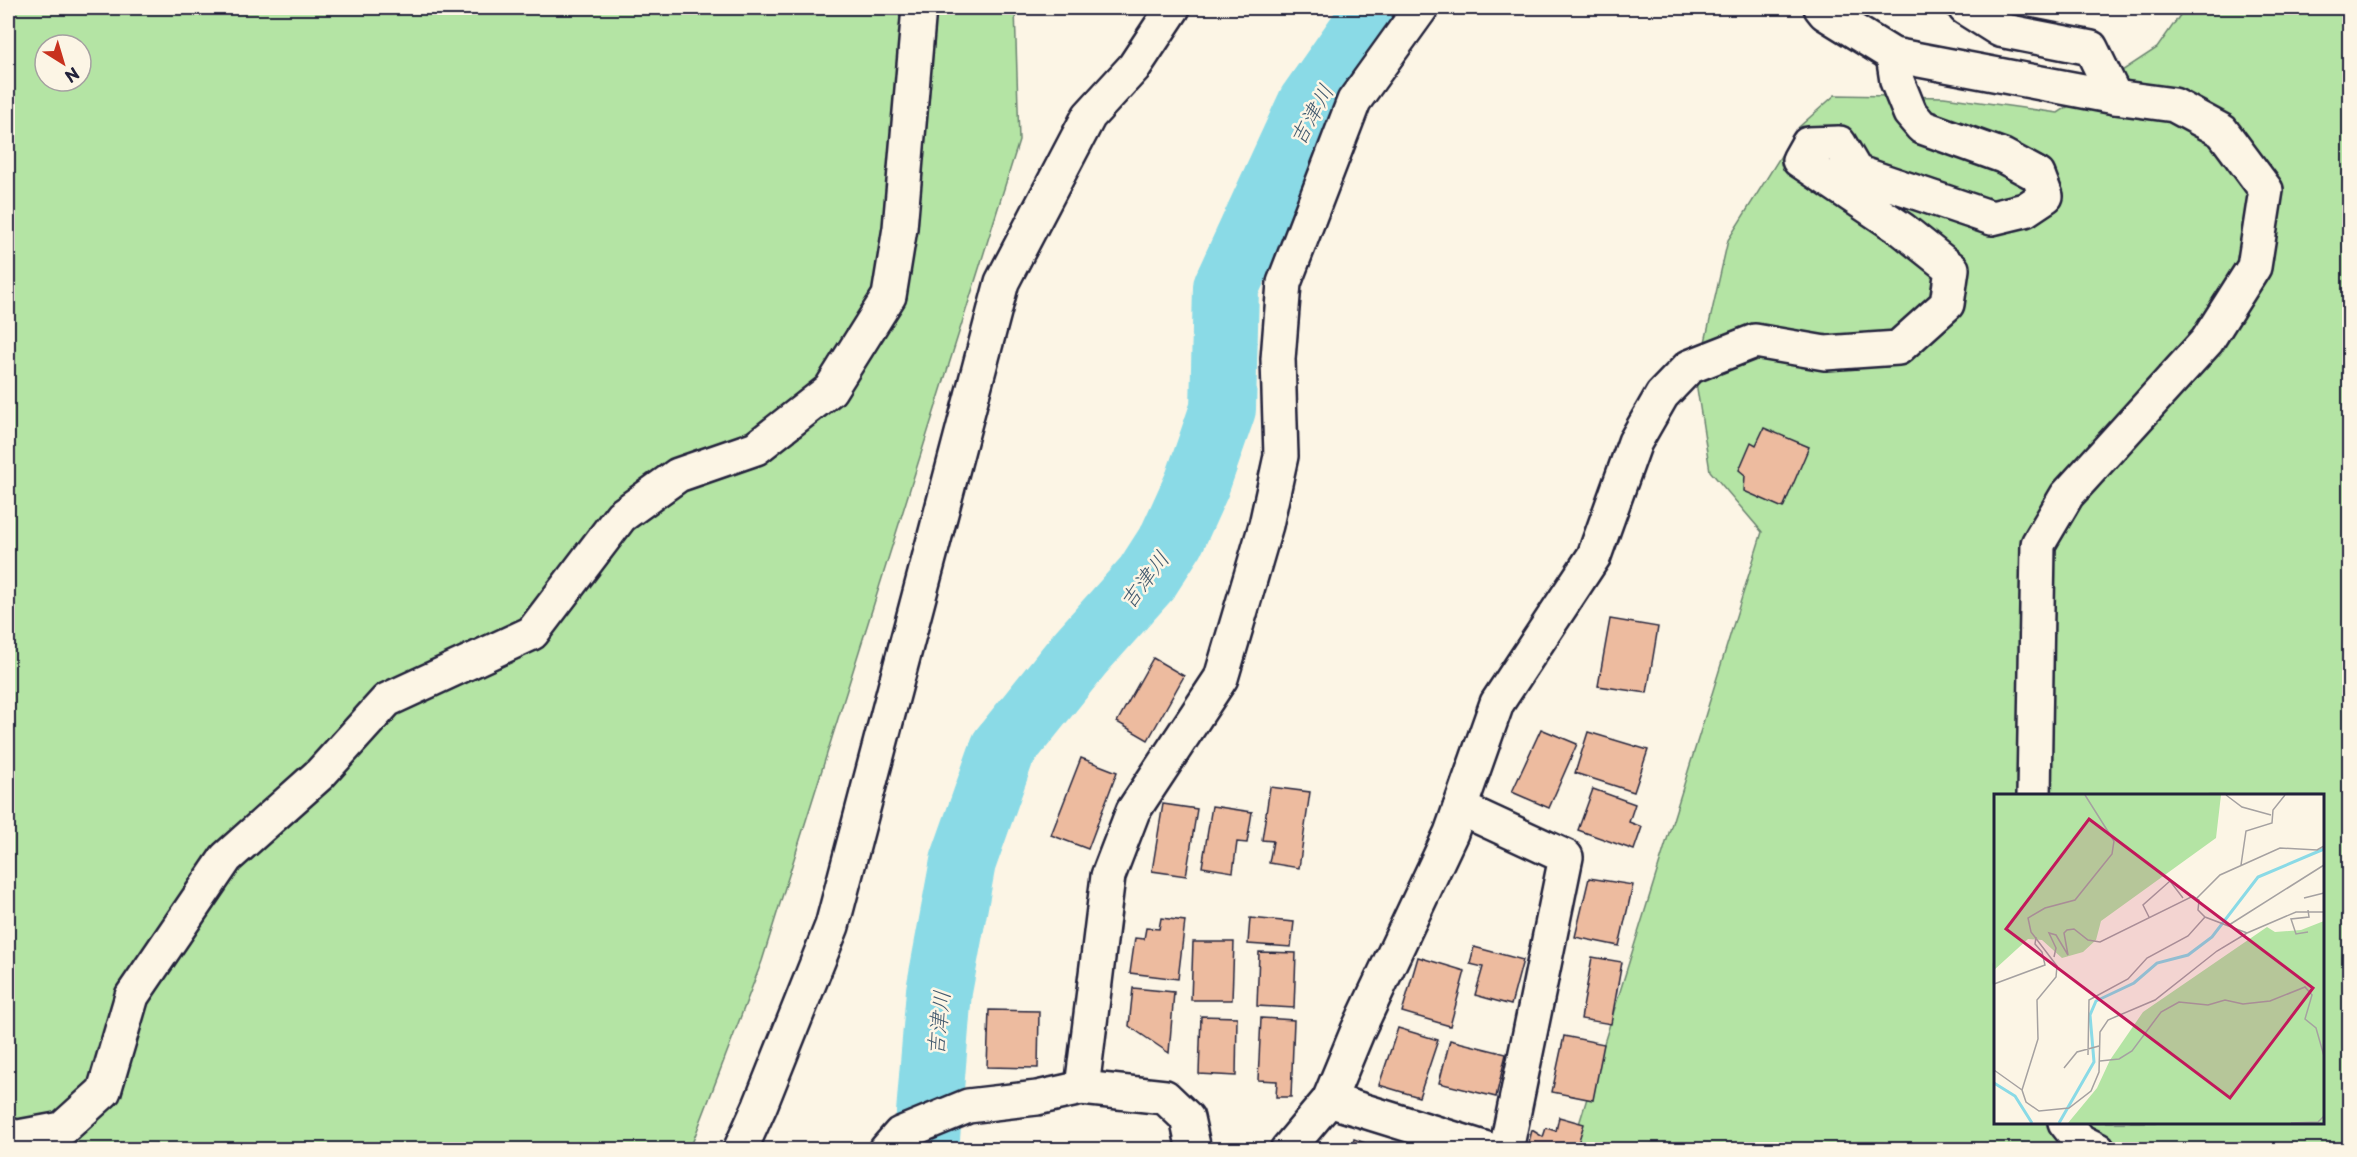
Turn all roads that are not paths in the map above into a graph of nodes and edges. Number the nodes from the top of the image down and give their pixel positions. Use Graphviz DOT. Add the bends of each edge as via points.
graph roads {
  1 [pos="919,8"];
  2 [pos="1173,8"];
  3 [pos="1421,8"];
  4 [pos="1821,8"];
  5 [pos="1965,8"];
  6 [pos="1893,55"];
  7 [pos="2115,97"];
  8 [pos="2034,794"];
  9 [pos="1460,808"];
  10 [pos="1082,1088"];
  11 [pos="1329,1100"];
  12 [pos="2067,1124"];
  13 [pos="8,1134"];
  14 [pos="740,1149"];
  15 [pos="886,1149"];
  16 [pos="1194,1149"];
  17 [pos="1287,1149"];
  18 [pos="1490,1149"];
  19 [pos="1506,1149"];
  20 [pos="2098,1149"];
  1 -- 13 [label="street" via="900,228 889,296 830,390 756,448 678,475 621,516 532,633 387,700 320,774 226,858 132,996 104,1090 62,1129 13,1137"];
  2 -- 14 [label="street" via="1134,67 1089,116 1002,282 832,926"];
  3 -- 10 [label="street" via="1354,101 1284,283 1278,359 1281,456 1266,525 1221,678 1133,811 1108,876"];
  4 -- 6 [label="street"];
  5 -- 7 [label="street" via="2000,30 2091,48"];
  6 -- 7 [label="street"];
  6 -- 9 [label="street" via="1897,81 1910,113 1922,127 2003,156 2038,175 2046,196 2025,210 1992,218 1856,172 1839,143 1808,144 1799,160 1903,230 1952,269 1947,304 1898,348 1825,353 1755,341 1689,367 1662,395 1635,442 1594,556 1497,704"];
  7 -- 8 [label="street" via="2174,105 2222,131 2266,190 2254,267 2207,341 2067,495 2038,544"];
  9 -- 11 [label="street"];
  9 -- 19 [label="street" via="1566,857"];
  10 -- 15 [label="street" via="968,1106 900,1134"];
  10 -- 16 [label="street" via="1165,1096 1187,1118"];
  11 -- 17 [label="street"];
  11 -- 18 [label="street"];
  12 -- 20 [label="street" via="2080,1141"];
}
